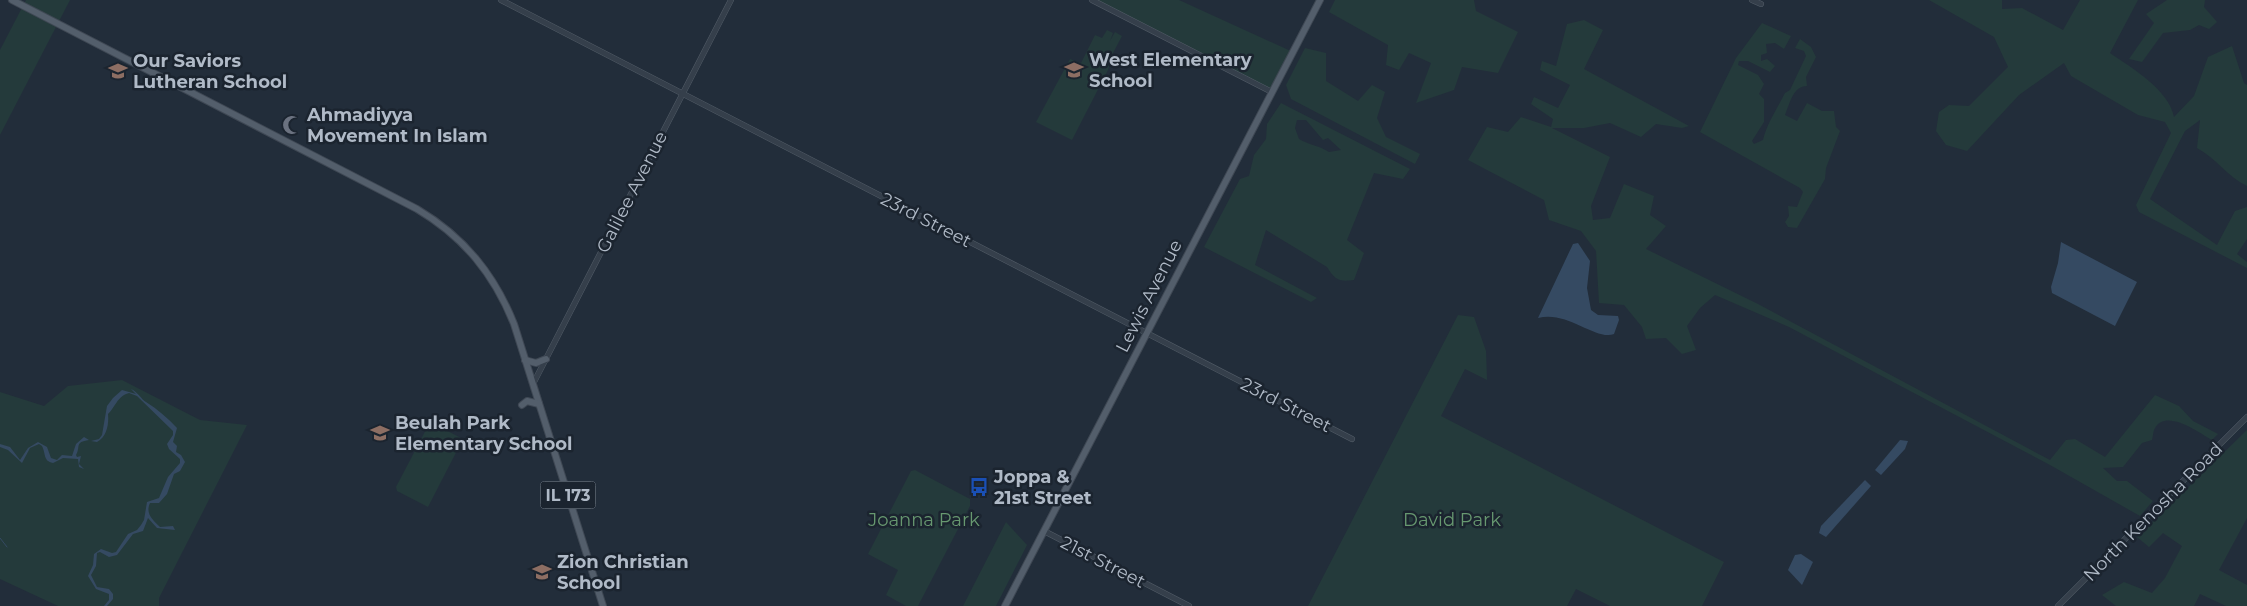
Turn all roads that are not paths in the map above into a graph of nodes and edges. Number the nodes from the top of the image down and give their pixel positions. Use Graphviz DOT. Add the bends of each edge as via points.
graph roads {
  1 [pos="12,0"];
  2 [pos="501,0"];
  3 [pos="731,0"];
  4 [pos="1092,0"];
  5 [pos="1320,0"];
  6 [pos="1752,0"];
  7 [pos="1761,4"];
  8 [pos="1272,92"];
  9 [pos="682,94"];
  10 [pos="1146,334"];
  11 [pos="546,359"];
  12 [pos="525,360"];
  13 [pos="533,384"];
  14 [pos="522,404"];
  15 [pos="539,404"];
  16 [pos="2247,418"];
  17 [pos="1352,439"];
  18 [pos="1044,531"];
  19 [pos="603,606"];
  20 [pos="1005,606"];
  21 [pos="1189,606"];
  22 [pos="2058,606"];
  1 -- 12 [label="main road, IL 173" via="432,217 472,252 494,281 508,308"];
  2 -- 9 [label="street, 23rd Street"];
  3 -- 9 [label="street, Galilee Avenue"];
  4 -- 8 [label="street"];
  5 -- 8 [label="main road, Lewis Avenue"];
  6 -- 7 [label="street"];
  8 -- 10 [label="main road, Lewis Avenue"];
  9 -- 10 [label="street, 23rd Street"];
  9 -- 11 [label="street, Galilee Avenue"];
  10 -- 17 [label="street, 23rd Street"];
  10 -- 18 [label="main road, Lewis Avenue"];
  11 -- 12 [label="main road" via="536,364"];
  11 -- 13 [label="street, Galilee Avenue"];
  12 -- 13 [label="main road, IL 173"];
  13 -- 15 [label="main road, IL 173"];
  14 -- 15 [label="main road" via="527,401"];
  15 -- 19 [label="main road, IL 173"];
  16 -- 22 [label="street, North Kenosha Road"];
  18 -- 20 [label="main road, Lewis Avenue"];
  18 -- 21 [label="street, 21st Street"];
}
